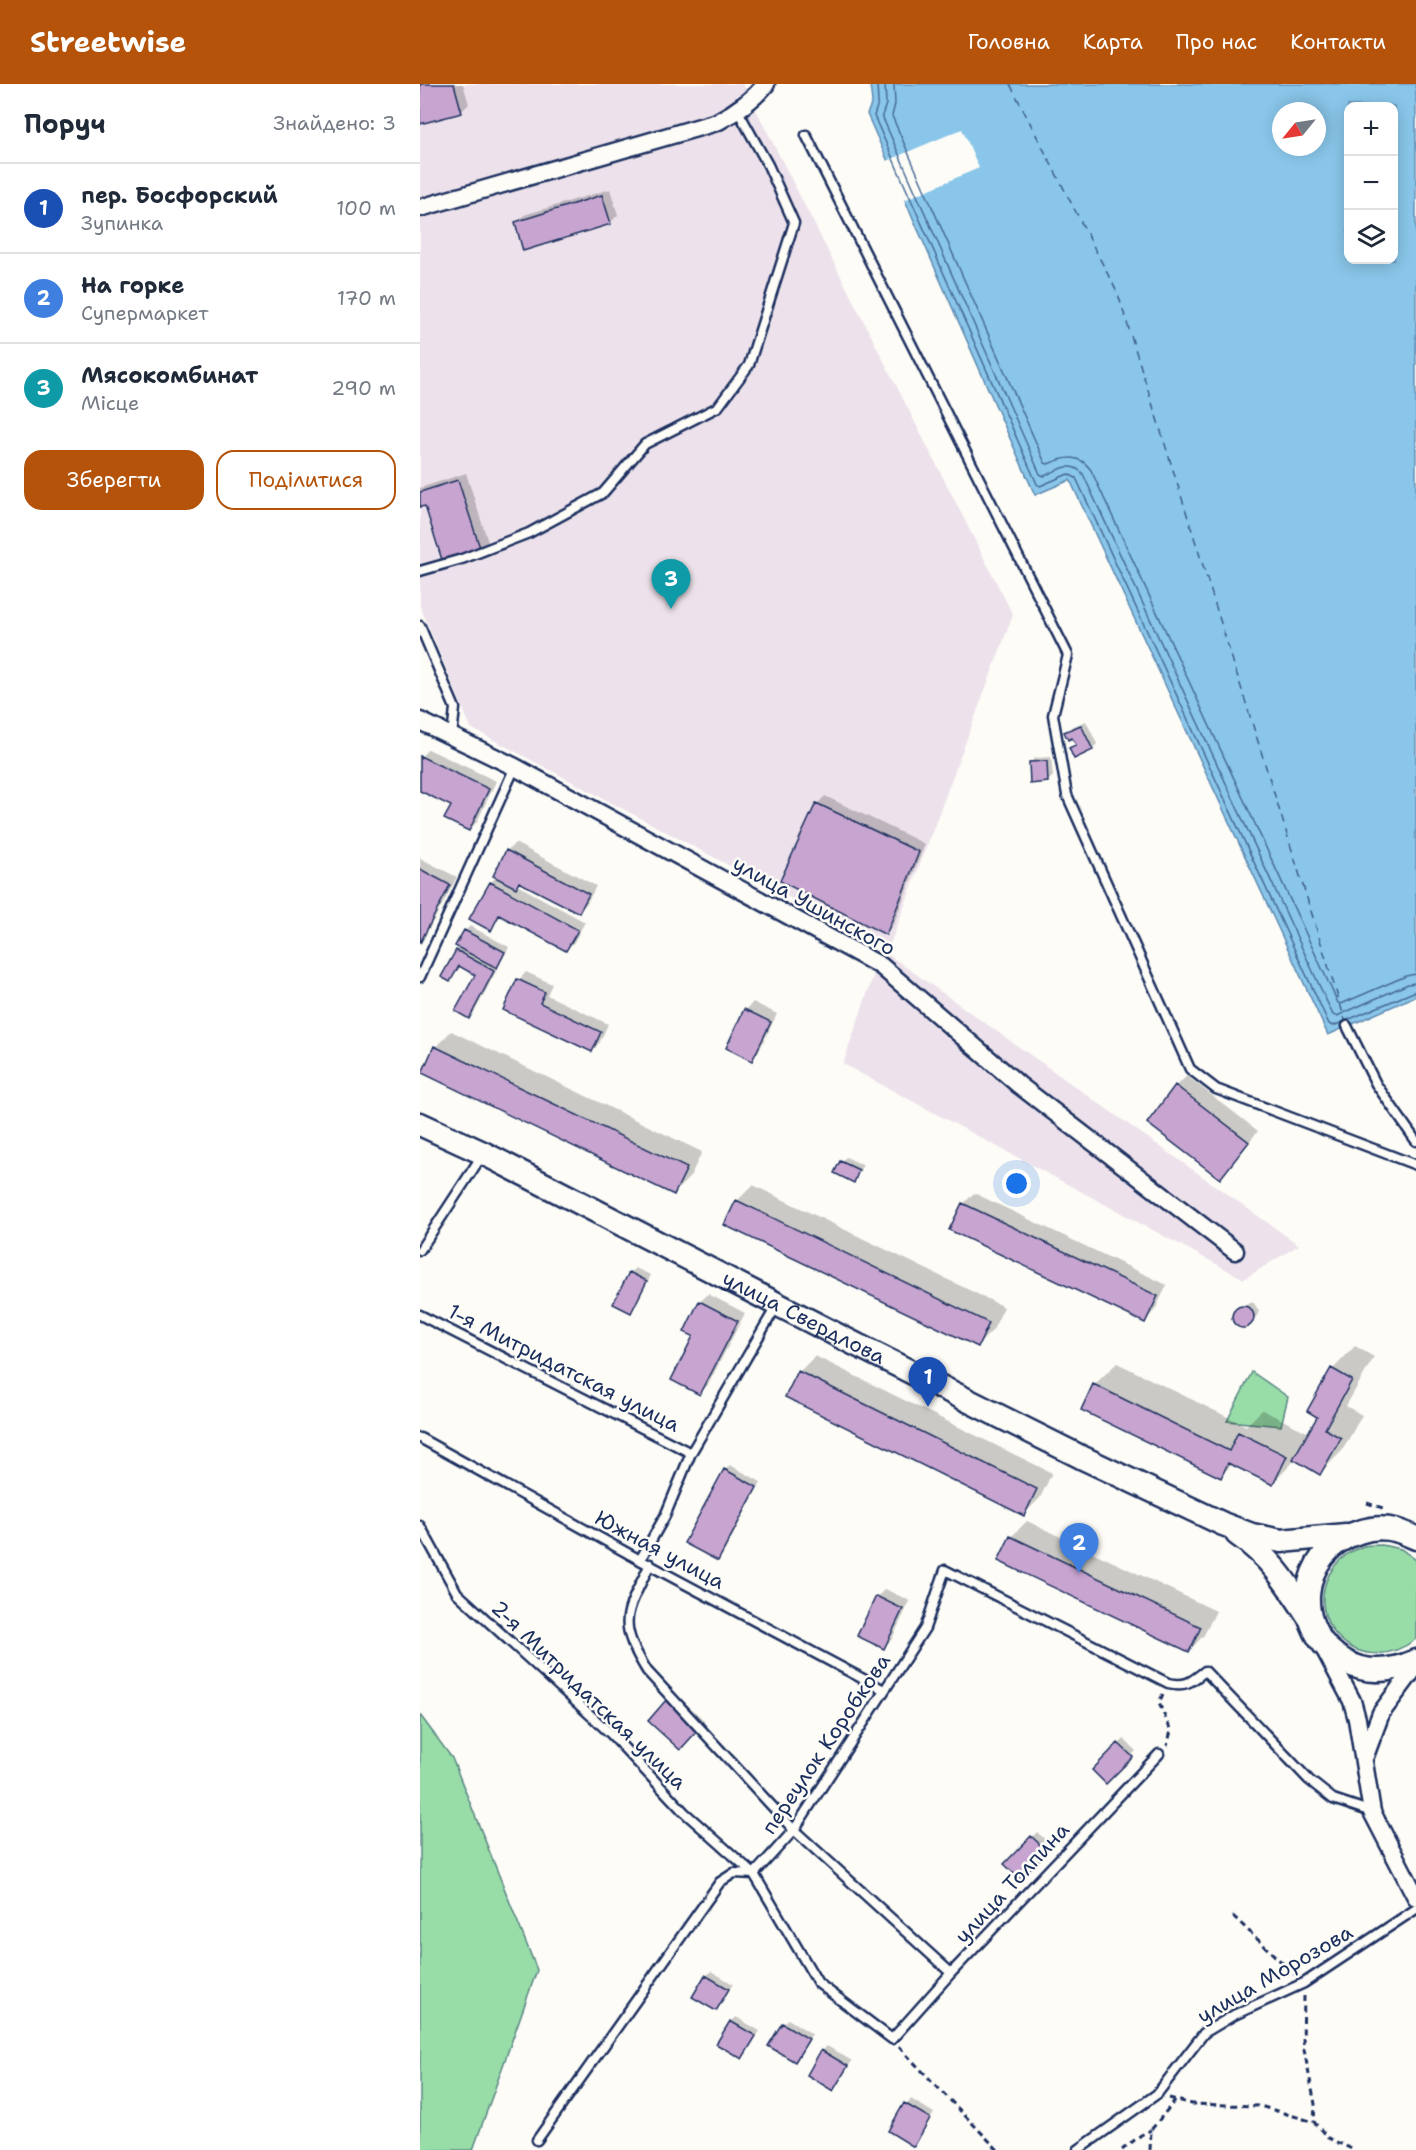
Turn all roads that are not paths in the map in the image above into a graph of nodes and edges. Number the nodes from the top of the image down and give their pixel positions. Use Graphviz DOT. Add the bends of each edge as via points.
graph roads {
  1 [pos="766,84"];
  2 [pos="738,111"];
  3 [pos="806,135"];
  4 [pos="420,208"];
  5 [pos="420,571"];
  6 [pos="420,626"];
  7 [pos="420,721"];
  8 [pos="452,736"];
  9 [pos="515,767"];
  10 [pos="420,977"];
  11 [pos="1347,1026"];
  12 [pos="420,1124"];
  13 [pos="1416,1142"];
  14 [pos="483,1153"];
  15 [pos="1416,1165"];
  16 [pos="420,1250"];
  17 [pos="1235,1251"];
  18 [pos="777,1305"];
  19 [pos="420,1315"];
  20 [pos="420,1438"];
  21 [pos="691,1453"];
  22 [pos="1223,1524"];
  23 [pos="420,1526"];
  24 [pos="1346,1535"];
  25 [pos="1416,1538"];
  26 [pos="640,1560"];
  27 [pos="650,1564"];
  28 [pos="1309,1617"];
  29 [pos="1319,1639"];
  30 [pos="1416,1660"];
  31 [pos="1416,1666"];
  32 [pos="884,1690"];
  33 [pos="1159,1754"];
  34 [pos="1364,1763"];
  35 [pos="1372,1812"];
  36 [pos="794,1830"];
  37 [pos="754,1874"];
  38 [pos="1415,1898"];
  39 [pos="951,1973"];
  40 [pos="892,2039"];
  41 [pos="537,2140"];
  42 [pos="1078,2150"];
  1 -- 2 [label="street"];
  2 -- 4 [label="street" via="717,122"];
  2 -- 5 [label="lane" via="794,223 749,365 718,407 645,444 603,493 529,533"];
  3 -- 15 [label="lane" via="1068,655 1053,715 1067,795 1190,1069 1216,1089"];
  6 -- 8 [label="lane" via="455,708"];
  7 -- 8 [label="street, улица Ушинского"];
  8 -- 9 [label="street, улица Ушинского"];
  9 -- 10 [label="lane"];
  9 -- 17 [label="street, улица Ушинского" via="881,966 1019,1085"];
  11 -- 13 [label="lane" via="1376,1084"];
  12 -- 14 [label="main road, улица Свердлова"];
  14 -- 16 [label="lane"];
  14 -- 18 [label="main road, улица Свердлова"];
  18 -- 21 [label="lane"];
  18 -- 22 [label="main road, улица Свердлова"];
  19 -- 21 [label="lane, 1-я Митридатская улица"];
  20 -- 26 [label="lane, Южная улица"];
  21 -- 26 [label="lane" via="665,1516"];
  22 -- 24 [label="main road" via="1281,1541"];
  22 -- 28 [label="main road" via="1281,1573"];
  23 -- 37 [label="lane, 2-я Митридатская улица" via="457,1593 611,1734 684,1812"];
  24 -- 25 [label="main road" via="1369,1528 1393,1529"];
  24 -- 28 [label="main road" via="1327,1550 1313,1570 1307,1593"];
  26 -- 27 [label="lane, Южная улица"];
  27 -- 32 [label="lane, Южная улица"];
  27 -- 36 [label="lane" via="628,1611 626,1622 633,1648 647,1671"];
  28 -- 29 [label="main road"];
  29 -- 30 [label="main road" via="1335,1656 1355,1667 1378,1671 1400,1668"];
  29 -- 34 [label="street" via="1352,1701"];
  31 -- 34 [label="street" via="1381,1713"];
  32 -- 35 [label="lane, переулок Коробкова" via="926,1628 945,1570 1168,1683 1182,1686 1205,1671 1309,1780 1333,1799"];
  32 -- 36 [label="lane, переулок Коробкова"];
  33 -- 39 [label="lane, улица Толпина"];
  34 -- 35 [label="street"];
  35 -- 38 [label="street"];
  36 -- 37 [label="lane, переулок Коробкова"];
  36 -- 39 [label="lane"];
  37 -- 40 [label="lane, 2-я Митридатская улица" via="818,1983"];
  37 -- 41 [label="lane" via="734,1873 720,1882"];
  38 -- 42 [label="lane, улица Морозова" via="1304,1983 1204,2033 1157,2094"];
  39 -- 40 [label="lane, улица Толпина"];
}
